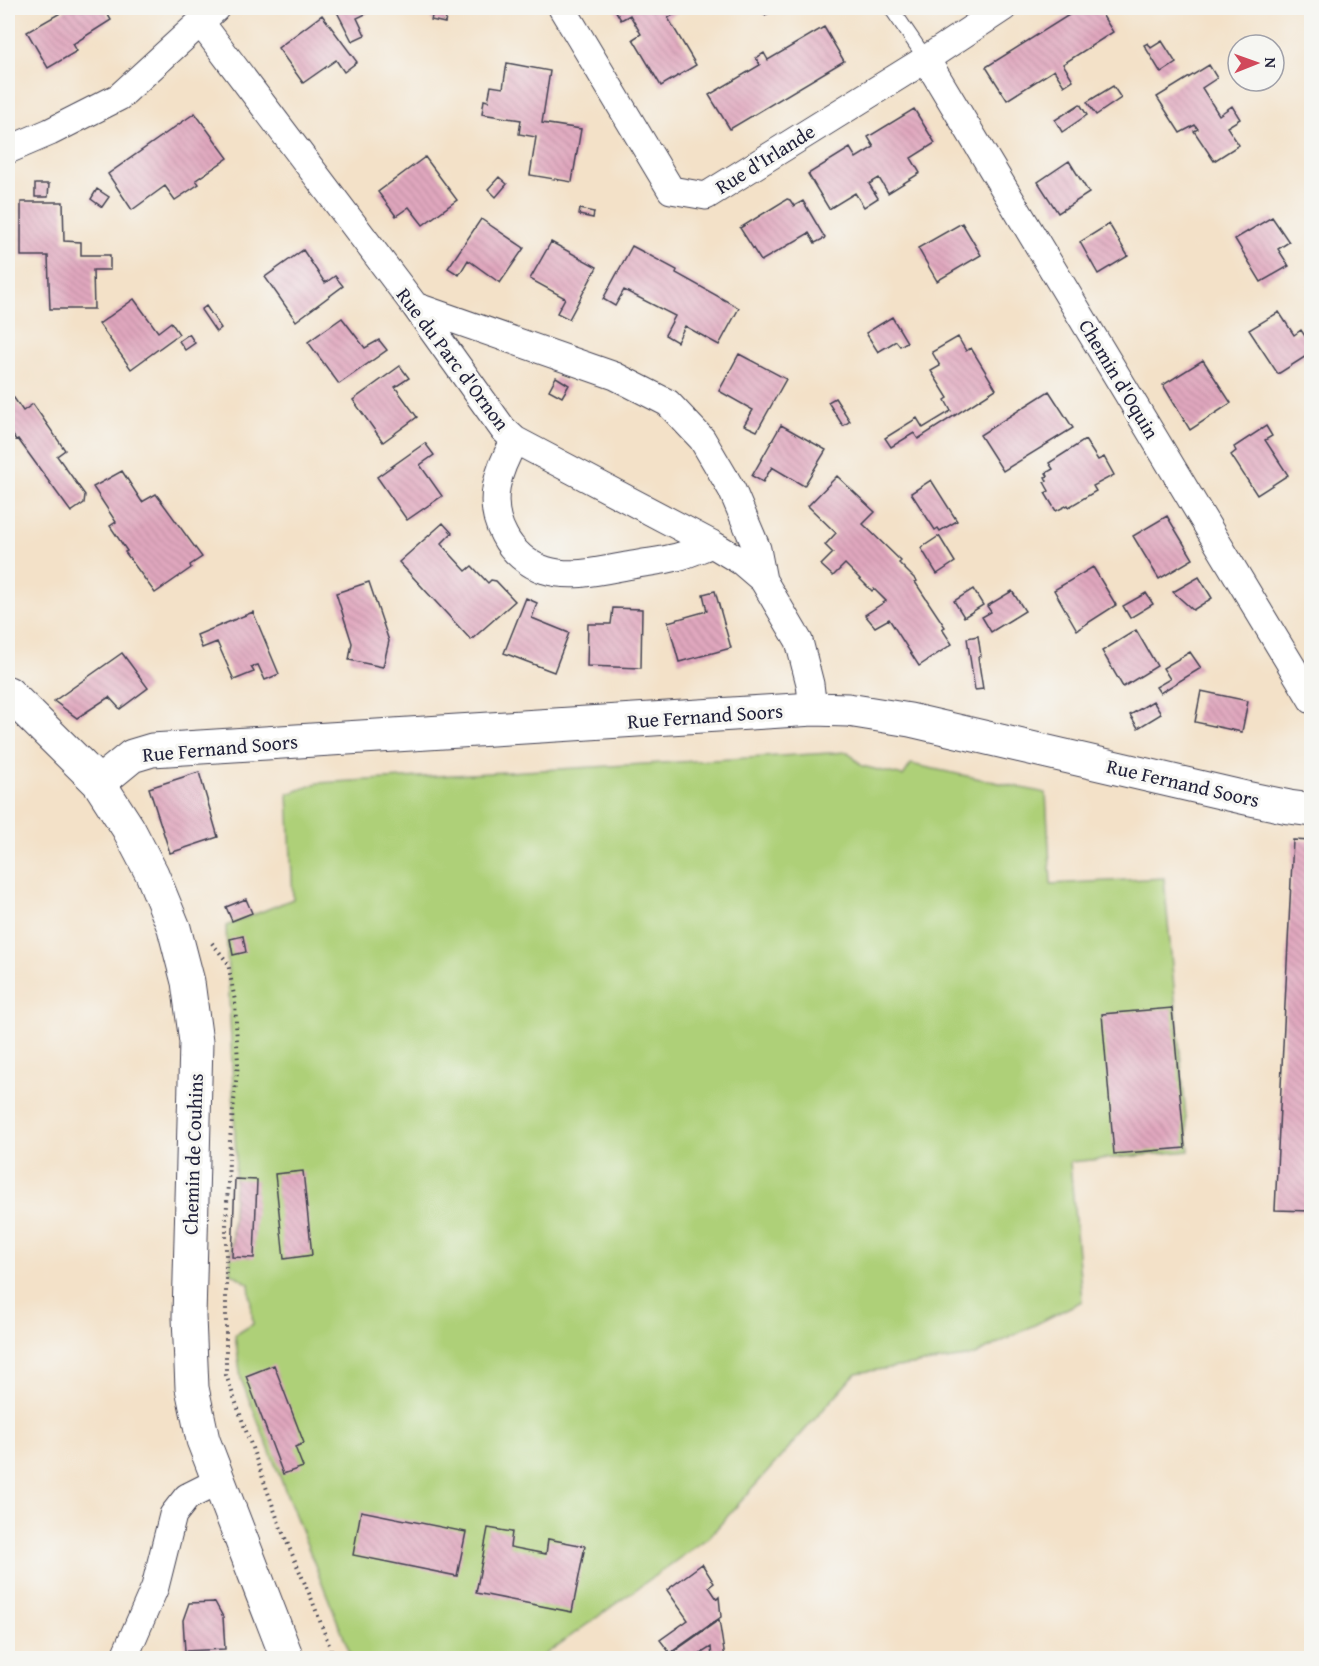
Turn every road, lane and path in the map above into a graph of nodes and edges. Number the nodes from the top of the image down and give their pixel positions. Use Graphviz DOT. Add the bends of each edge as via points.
graph roads {
  1 [pos="562,8"];
  2 [pos="891,8"];
  3 [pos="1003,8"];
  4 [pos="209,15"];
  5 [pos="926,59"];
  6 [pos="8,150"];
  7 [pos="415,306"];
  8 [pos="515,440"];
  9 [pos="712,544"];
  10 [pos="762,580"];
  11 [pos="8,693"];
  12 [pos="1311,700"];
  13 [pos="813,709"];
  14 [pos="99,783"];
  15 [pos="1311,810"];
  16 [pos="174,928"];
  17 [pos="219,1480"];
  18 [pos="124,1659"];
  19 [pos="287,1659"];
  20 [pos="334,1659"];
  1 -- 5 [label="street, Rue d'Irlande" via="671,190 706,196"];
  2 -- 5 [label="lane"];
  3 -- 5 [label="street, Rue d'Irlande"];
  4 -- 6 [label="street" via="119,97"];
  4 -- 7 [label="street, Rue du Parc d'Ornon"];
  5 -- 12 [label="street, Chemin d'Oquin"];
  7 -- 8 [label="street, Rue du Parc d'Ornon" via="493,416"];
  7 -- 10 [label="street" via="615,376 668,403 702,439 732,490 757,549"];
  8 -- 9 [label="street, Rue du Parc d'Ornon"];
  8 -- 9 [label="street" via="497,480 495,511 507,541 530,563 557,573 580,573 679,557"];
  9 -- 10 [label="street, Rue du Parc d'Ornon"];
  10 -- 13 [label="street, Rue du Parc d'Ornon" via="799,641"];
  11 -- 14 [label="street, Chemin de Couhins"];
  13 -- 14 [label="street, Rue Fernand Soors" via="152,750 132,756"];
  13 -- 15 [label="street, Rue Fernand Soors" via="910,720"];
  14 -- 16 [label="street, Chemin de Couhins" via="143,855"];
  16 -- 17 [label="street, Chemin de Couhins" via="188,982 196,1042 189,1317 192,1388 204,1440"];
  16 -- 20 [label="path" via="189,927 209,939 228,963 235,1001 238,1064 228,1182 225,1375"];
  17 -- 18 [label="street" via="187,1497 172,1515 155,1587"];
  17 -- 19 [label="street, Chemin de Couhins"];
}
